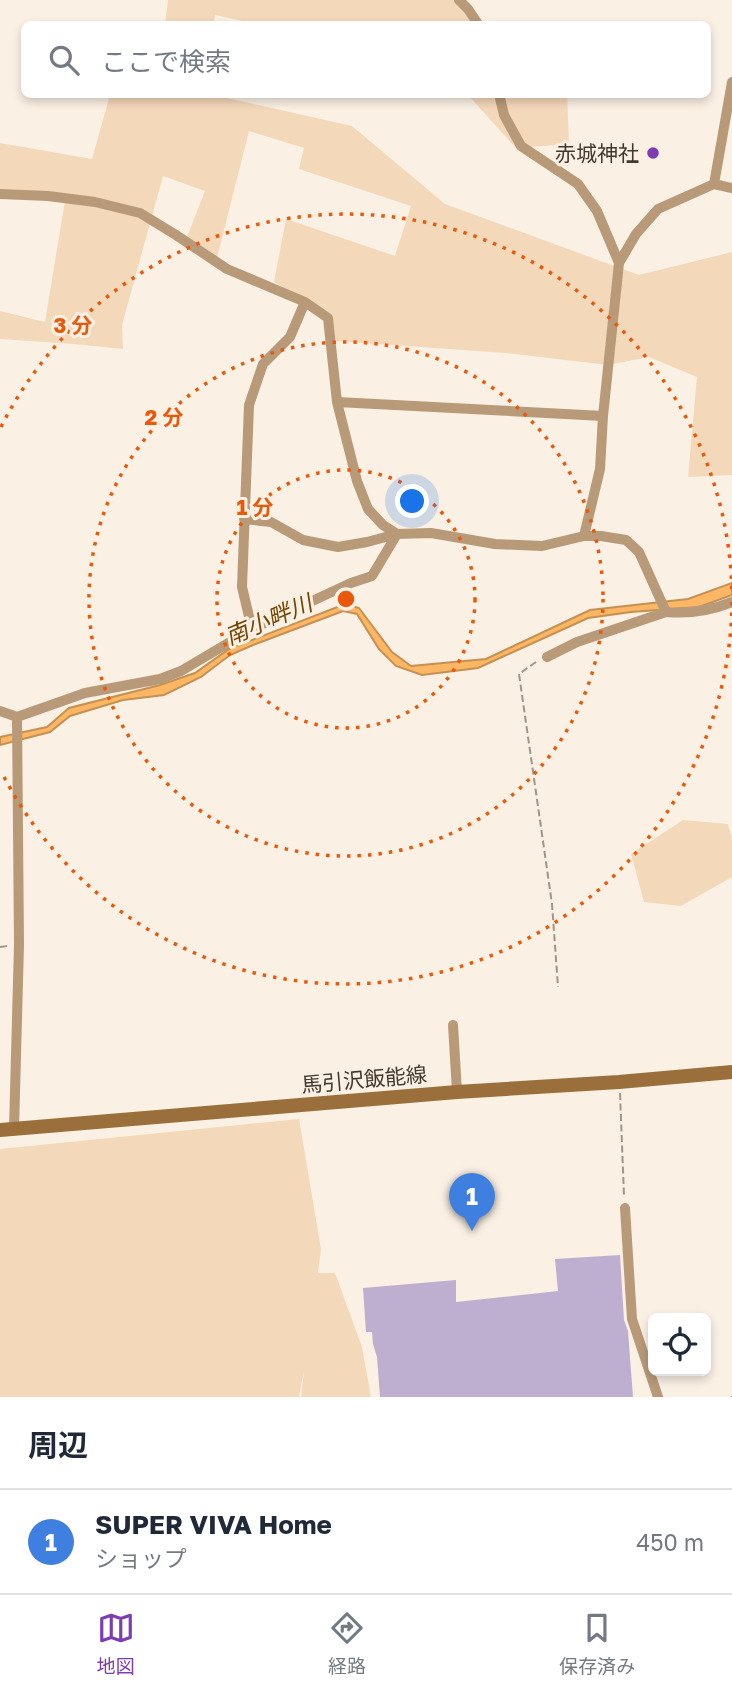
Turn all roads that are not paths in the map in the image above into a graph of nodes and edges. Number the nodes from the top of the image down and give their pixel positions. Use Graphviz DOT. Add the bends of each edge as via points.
graph roads {
  1 [pos="459,0"];
  2 [pos="476,21"];
  3 [pos="732,82"];
  4 [pos="500,98"];
  5 [pos="714,184"];
  6 [pos="732,188"];
  7 [pos="0,194"];
  8 [pos="619,263"];
  9 [pos="305,302"];
  10 [pos="337,402"];
  11 [pos="603,416"];
  12 [pos="244,519"];
  13 [pos="397,534"];
  14 [pos="584,536"];
  15 [pos="732,602"];
  16 [pos="666,612"];
  17 [pos="252,629"];
  18 [pos="547,657"];
  19 [pos="0,711"];
  20 [pos="17,722"];
  21 [pos="453,1025"];
  22 [pos="732,1072"];
  23 [pos="457,1092"];
  24 [pos="7,1130"];
  25 [pos="625,1208"];
  26 [pos="658,1397"];
  1 -- 2 [label="street"];
  3 -- 5 [label="street"];
  4 -- 8 [label="street" via="521,146 578,184 597,211"];
  5 -- 6 [label="street"];
  5 -- 8 [label="street" via="658,209"];
  7 -- 9 [label="street" via="95,202 140,213 227,270"];
  8 -- 11 [label="street"];
  9 -- 10 [label="street" via="328,318"];
  9 -- 12 [label="street" via="290,337 263,364 249,405"];
  10 -- 11 [label="street"];
  10 -- 13 [label="street" via="368,509"];
  11 -- 14 [label="street" via="600,469"];
  12 -- 13 [label="street" via="271,522 303,540 338,547"];
  12 -- 17 [label="street" via="242,587"];
  13 -- 14 [label="street" via="431,533 542,546"];
  13 -- 17 [label="street" via="372,576"];
  14 -- 16 [label="street" via="626,540 639,552"];
  15 -- 16 [label="street" via="688,614"];
  16 -- 18 [label="street"];
  17 -- 20 [label="street" via="171,676 85,694"];
  19 -- 20 [label="street"];
  20 -- 24 [label="street" via="19,945"];
  21 -- 23 [label="street"];
  22 -- 23 [label="main road, 馬引沢飯能線"];
  23 -- 24 [label="main road, 馬引沢飯能線"];
  25 -- 26 [label="street" via="632,1319"];
}
